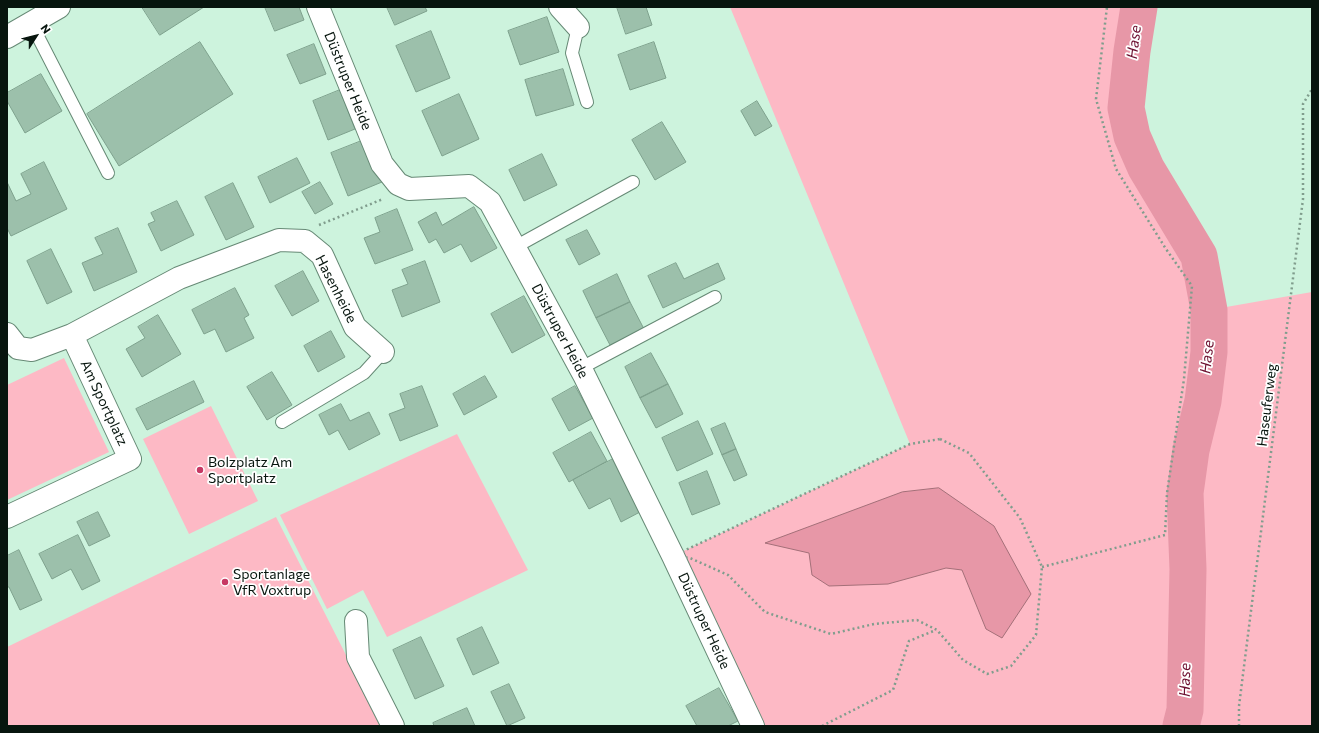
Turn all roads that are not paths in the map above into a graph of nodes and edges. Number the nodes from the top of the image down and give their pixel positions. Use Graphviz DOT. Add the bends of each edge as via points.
graph roads {
  1 [pos="59,7"];
  2 [pos="318,7"];
  3 [pos="560,7"];
  4 [pos="31,23"];
  5 [pos="578,27"];
  6 [pos="7,37"];
  7 [pos="586,102"];
  8 [pos="108,173"];
  9 [pos="633,182"];
  10 [pos="514,247"];
  11 [pos="715,297"];
  12 [pos="7,334"];
  13 [pos="72,335"];
  14 [pos="383,352"];
  15 [pos="581,368"];
  16 [pos="282,422"];
  17 [pos="7,517"];
  18 [pos="356,621"];
  19 [pos="393,726"];
  20 [pos="753,726"];
  1 -- 4 [label="street"];
  2 -- 10 [label="street, Düstruper Heide" via="382,164 398,184 409,189 469,186 490,202"];
  3 -- 5 [label="street"];
  4 -- 6 [label="street"];
  4 -- 8 [label="lane"];
  5 -- 7 [label="lane" via="572,53"];
  9 -- 10 [label="lane"];
  10 -- 15 [label="street, Düstruper Heide"];
  11 -- 15 [label="lane"];
  12 -- 13 [label="street" via="18,348 32,350"];
  13 -- 14 [label="street, Hasenheide" via="179,278 279,240 305,241 322,255 355,327"];
  13 -- 17 [label="street, Am Sportplatz" via="130,459"];
  14 -- 16 [label="lane, Hasenheide" via="364,373"];
  15 -- 20 [label="street, Düstruper Heide"];
  18 -- 19 [label="street" via="358,657"];
}
